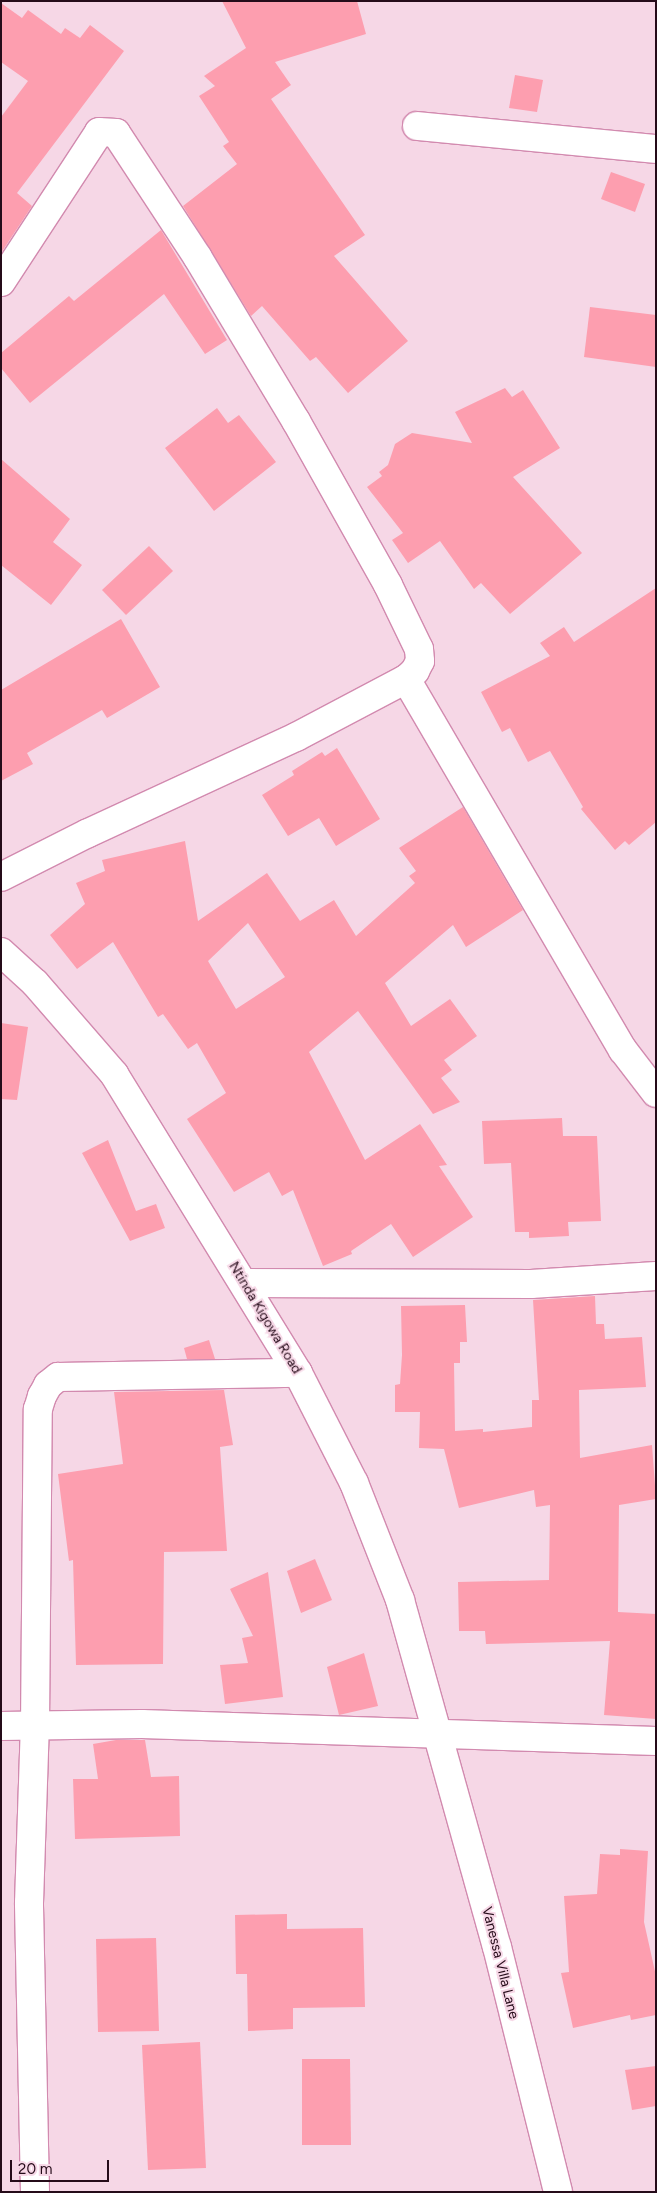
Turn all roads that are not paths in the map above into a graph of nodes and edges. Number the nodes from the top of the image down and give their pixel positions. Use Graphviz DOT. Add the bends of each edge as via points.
graph roads {
  1 [pos="417,126"];
  2 [pos="656,149"];
  3 [pos="1,282"];
  4 [pos="406,679"];
  5 [pos="1,877"];
  6 [pos="1,952"];
  7 [pos="656,1093"];
  8 [pos="656,1276"];
  9 [pos="245,1283"];
  10 [pos="298,1373"];
  11 [pos="1,1726"];
  12 [pos="35,1726"];
  13 [pos="439,1735"];
  14 [pos="656,1741"];
  15 [pos="34,2192"];
  16 [pos="558,2192"];
  1 -- 2 [label="street"];
  3 -- 4 [label="street" via="99,132 116,133 208,274 296,421 388,585 419,649 420,661"];
  4 -- 5 [label="street" via="296,737 96,829"];
  4 -- 7 [label="street" via="623,1050"];
  6 -- 9 [label="street, Ntinda Kigowa Road" via="41,990 114,1074"];
  8 -- 9 [label="street" via="531,1284"];
  9 -- 10 [label="street, Ntinda Kigowa Road"];
  10 -- 12 [label="street" via="58,1378 48,1385 38,1409"];
  10 -- 13 [label="street, Ntinda Kigowa Road" via="354,1483 400,1600"];
  11 -- 12 [label="street"];
  12 -- 13 [label="street" via="142,1724"];
  12 -- 15 [label="street" via="29,1903"];
  13 -- 14 [label="street"];
  13 -- 16 [label="street, Vanessa Villa Lane" via="497,1947"];
}
